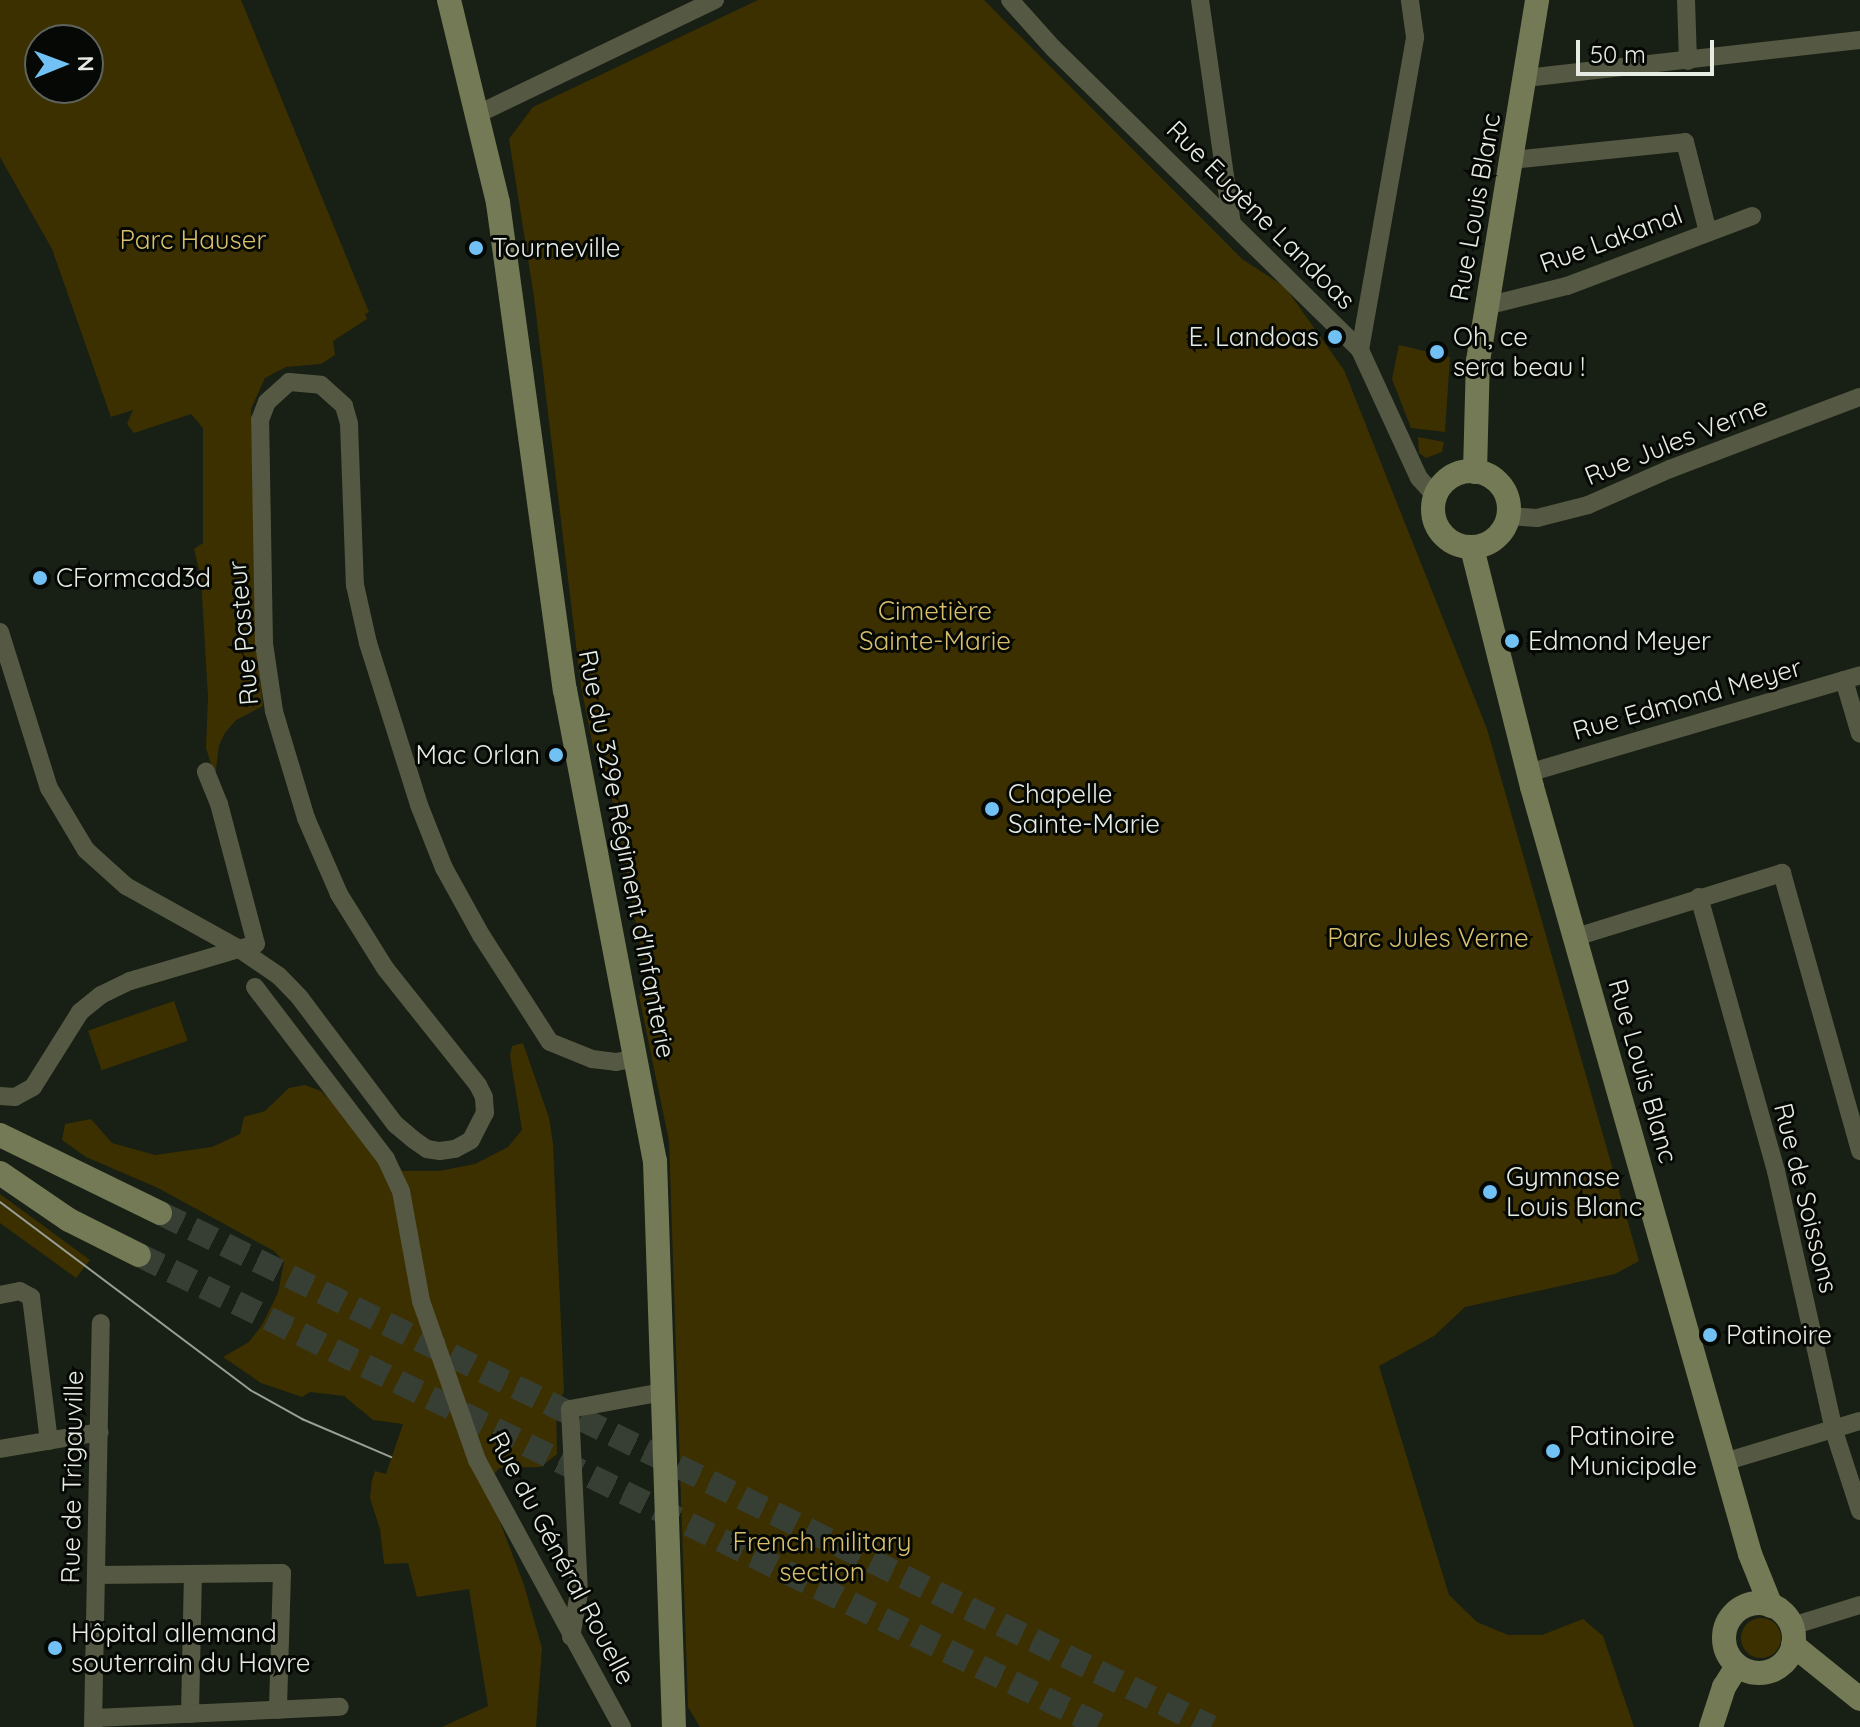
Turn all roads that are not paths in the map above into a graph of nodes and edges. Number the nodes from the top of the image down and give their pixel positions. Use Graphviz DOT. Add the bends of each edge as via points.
graph roads {
  1 [pos="449,0"];
  2 [pos="715,0"];
  3 [pos="1010,0"];
  4 [pos="1200,0"];
  5 [pos="1410,0"];
  6 [pos="1537,0"];
  7 [pos="1686,0"];
  8 [pos="1860,40"];
  9 [pos="1688,61"];
  10 [pos="1526,78"];
  11 [pos="478,114"];
  12 [pos="1512,160"];
  13 [pos="1752,216"];
  14 [pos="1232,224"];
  15 [pos="1708,232"];
  16 [pos="1486,306"];
  17 [pos="1360,350"];
  18 [pos="1860,397"];
  19 [pos="1475,472"];
  20 [pos="1435,496"];
  21 [pos="1508,516"];
  22 [pos="1472,548"];
  23 [pos="0,632"];
  24 [pos="1852,678"];
  25 [pos="1860,734"];
  26 [pos="206,771"];
  27 [pos="1528,773"];
  28 [pos="1699,897"];
  29 [pos="1576,937"];
  30 [pos="241,950"];
  31 [pos="255,987"];
  32 [pos="636,1058"];
  33 [pos="0,1096"];
  34 [pos="0,1135"];
  35 [pos="1860,1151"];
  36 [pos="0,1173"];
  37 [pos="160,1213"];
  38 [pos="139,1255"];
  39 [pos="0,1295"];
  40 [pos="101,1323"];
  41 [pos="663,1392"];
  42 [pos="1860,1421"];
  43 [pos="1834,1431"];
  44 [pos="100,1432"];
  45 [pos="49,1441"];
  46 [pos="0,1449"];
  47 [pos="1724,1462"];
  48 [pos="1860,1511"];
  49 [pos="193,1574"];
  50 [pos="97,1575"];
  51 [pos="1860,1605"];
  52 [pos="1771,1606"];
  53 [pos="1792,1636"];
  54 [pos="571,1637"];
  55 [pos="1737,1666"];
  56 [pos="1860,1699"];
  57 [pos="340,1707"];
  58 [pos="278,1710"];
  59 [pos="190,1714"];
  60 [pos="94,1722"];
  61 [pos="622,1727"];
  62 [pos="674,1727"];
  63 [pos="1711,1727"];
  1 -- 11 [label="street, Rue du 329e Régiment d'Infanterie"];
  2 -- 11 [label="street"];
  3 -- 14 [label="street, Rue Eugène Landoas"];
  4 -- 14 [label="street"];
  5 -- 17 [label="street" via="1415,37"];
  6 -- 10 [label="street, Rue Louis Blanc"];
  7 -- 9 [label="street"];
  8 -- 9 [label="street"];
  9 -- 10 [label="street"];
  10 -- 12 [label="street, Rue Louis Blanc"];
  11 -- 32 [label="street, Rue du 329e Régiment d'Infanterie" via="498,203 521,355 565,690"];
  12 -- 15 [label="street" via="1685,142"];
  12 -- 16 [label="street, Rue Louis Blanc"];
  13 -- 15 [label="street, Rue Lakanal"];
  14 -- 17 [label="street, Rue Eugène Landoas"];
  15 -- 16 [label="street, Rue Lakanal" via="1567,286"];
  16 -- 19 [label="street, Rue Louis Blanc" via="1476,383"];
  17 -- 20 [label="street, Rue Eugène Landoas" via="1419,478"];
  18 -- 21 [label="street, Rue Jules Verne" via="1588,505 1537,518"];
  19 -- 20 [label="street" via="1447,480"];
  19 -- 21 [label="street" via="1492,477 1503,490"];
  20 -- 22 [label="street" via="1437,527 1452,542"];
  21 -- 22 [label="street" via="1496,538"];
  22 -- 27 [label="street, Rue Louis Blanc"];
  23 -- 30 [label="street" via="49,788 86,850 126,886"];
  24 -- 25 [label="street"];
  24 -- 27 [label="street, Rue Edmond Meyer"];
  26 -- 30 [label="street" via="256,944"];
  27 -- 29 [label="street, Rue Louis Blanc"];
  28 -- 29 [label="street"];
  28 -- 35 [label="street" via="1782,873"];
  28 -- 43 [label="street, Rue de Soissons" via="1776,1171"];
  29 -- 47 [label="street, Rue Louis Blanc"];
  30 -- 32 [label="street, Rue Pasteur" via="300,998 395,1124 414,1140 440,1151 471,1140 485,1113 484,1097 385,968 339,894 306,818 274,711 264,643 260,420 276,390 305,381 321,385 344,406 361,614 388,713 444,868 550,1042 592,1059"];
  30 -- 33 [label="street" via="130,981 101,995 80,1012 33,1087 15,1097"];
  31 -- 54 [label="street, Rue du Général Rouelle" via="386,1159 401,1191 421,1301 477,1460"];
  32 -- 41 [label="street, Rue du 329e Régiment d'Infanterie" via="655,1161"];
  34 -- 37 [label="street"];
  36 -- 38 [label="street" via="69,1220"];
  39 -- 45 [label="street" via="20,1291 31,1297"];
  40 -- 44 [label="street, Rue de Trigauville"];
  41 -- 54 [label="street" via="570,1409 579,1593"];
  41 -- 62 [label="street, Rue du 329e Régiment d'Infanterie"];
  42 -- 43 [label="street"];
  43 -- 47 [label="street"];
  43 -- 48 [label="street, Rue de Soissons"];
  44 -- 45 [label="street"];
  44 -- 50 [label="street, Rue de Trigauville"];
  45 -- 46 [label="street"];
  47 -- 52 [label="street, Rue Louis Blanc"];
  49 -- 50 [label="street"];
  49 -- 58 [label="street" via="282,1573"];
  49 -- 59 [label="street"];
  50 -- 60 [label="street, Rue de Trigauville"];
  51 -- 53 [label="street"];
  52 -- 53 [label="street" via="1787,1617"];
  52 -- 55 [label="street" via="1751,1604 1729,1620 1725,1646"];
  53 -- 55 [label="street" via="1785,1662 1768,1672"];
  53 -- 56 [label="street"];
  54 -- 61 [label="street, Rue du Général Rouelle"];
  55 -- 63 [label="street"];
  57 -- 58 [label="street"];
  58 -- 59 [label="street"];
  59 -- 60 [label="street"];
}
